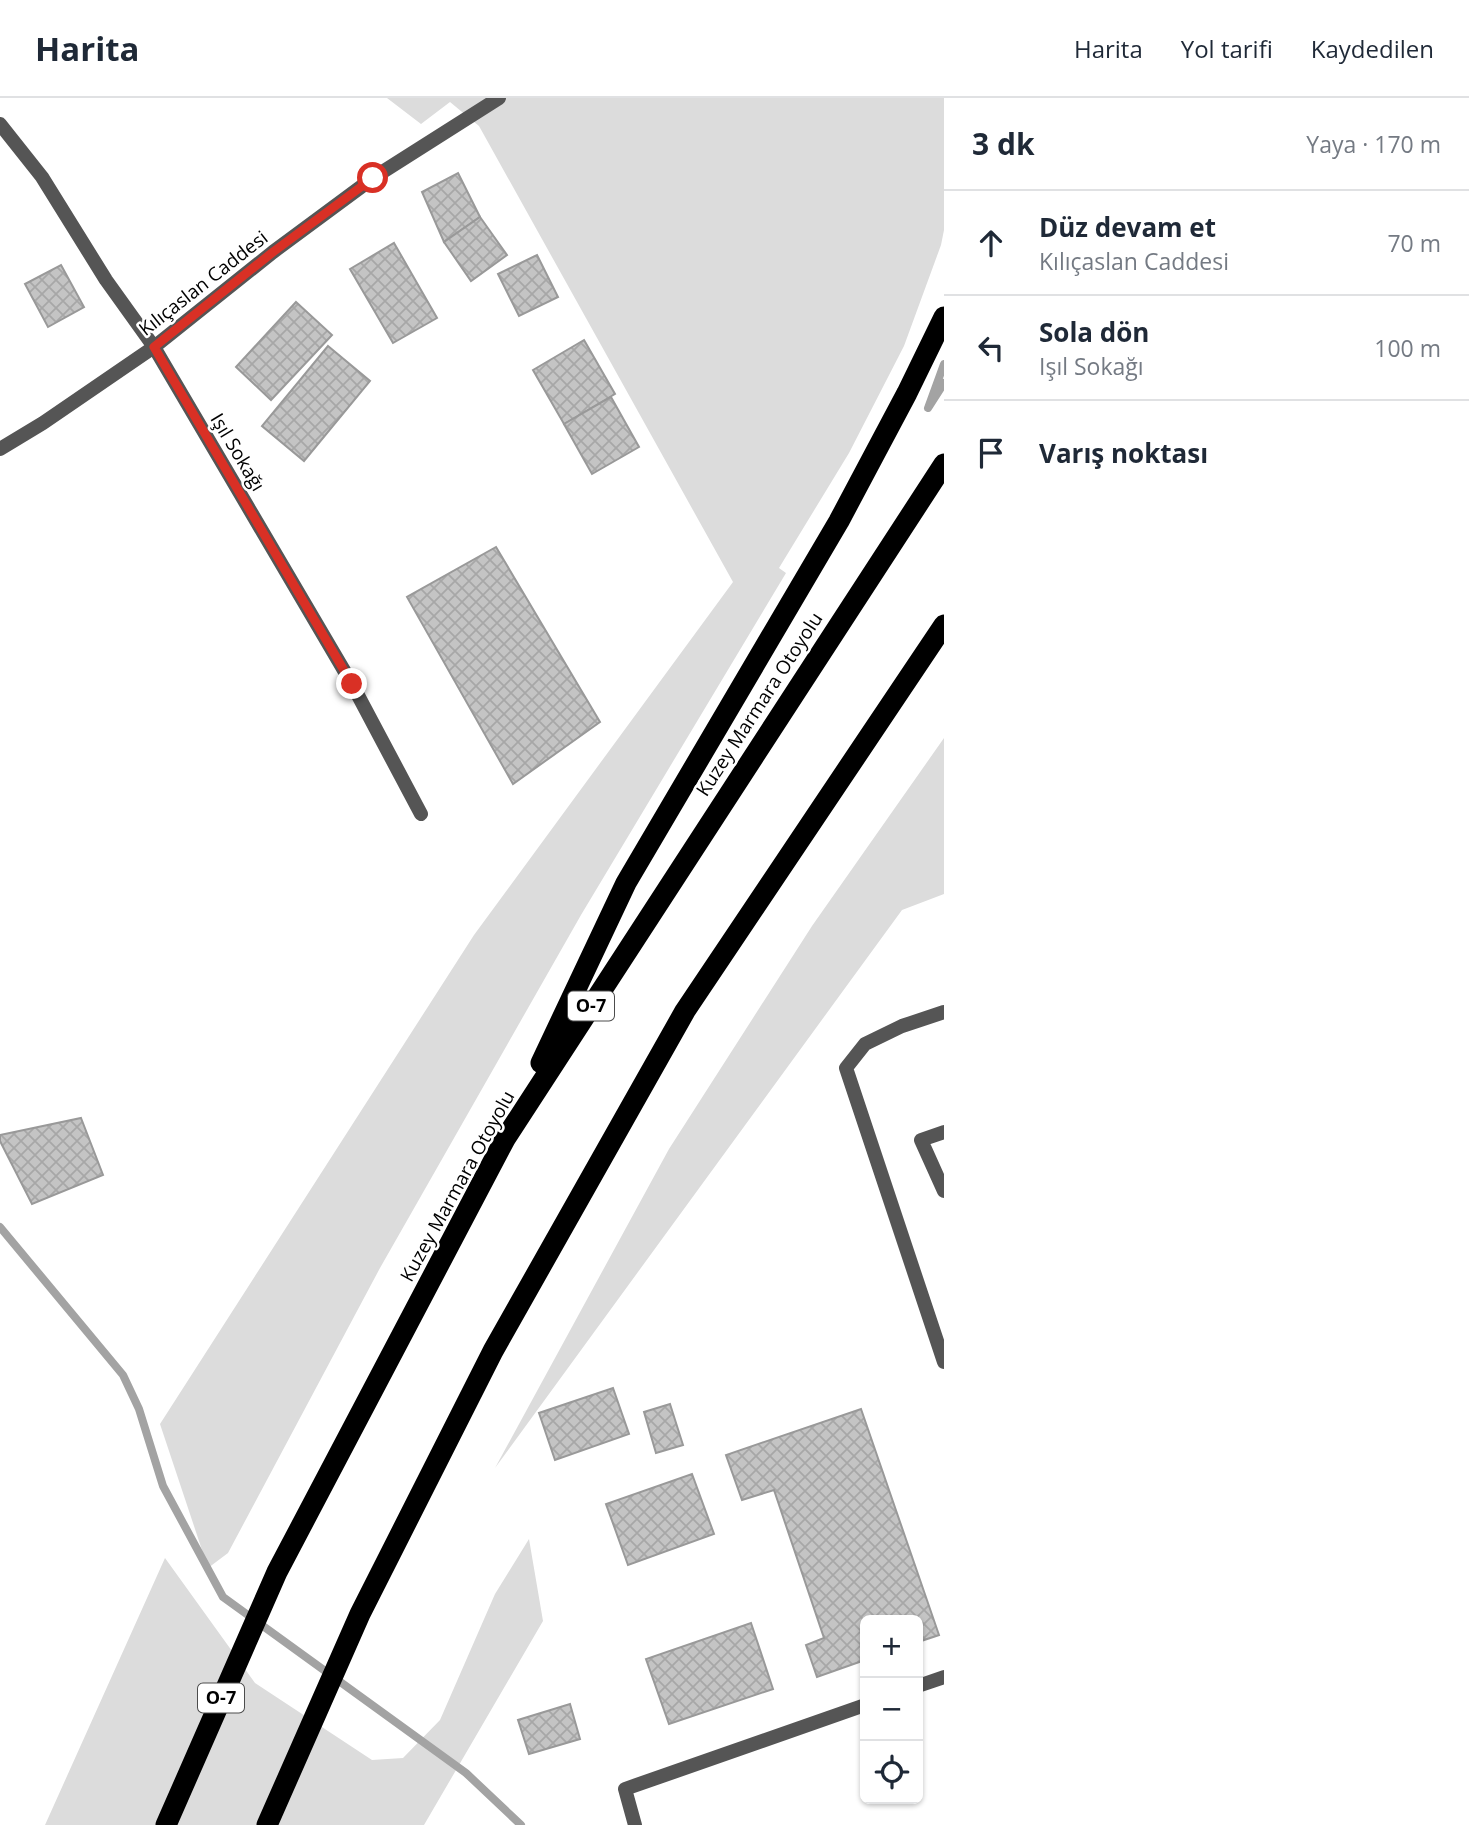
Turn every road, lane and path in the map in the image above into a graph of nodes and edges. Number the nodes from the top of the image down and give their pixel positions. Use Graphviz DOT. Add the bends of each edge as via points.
graph roads {
  1 [pos="499,98"];
  2 [pos="0,124"];
  3 [pos="944,317"];
  4 [pos="154,347"];
  5 [pos="0,449"];
  6 [pos="944,464"];
  7 [pos="944,625"];
  8 [pos="421,814"];
  9 [pos="944,1013"];
  10 [pos="944,1132"];
  11 [pos="505,1139"];
  12 [pos="944,1191"];
  13 [pos="944,1362"];
  14 [pos="944,1677"];
  15 [pos="923,1684"];
  16 [pos="860,1707"];
  17 [pos="166,1825"];
  18 [pos="267,1825"];
  19 [pos="635,1825"];
  1 -- 4 [label="street, Kılıçaslan Caddesi" via="373,178"];
  2 -- 4 [label="street, Işıl Sokağı" via="41,177"];
  3 -- 11 [label="highway" via="839,521 626,883"];
  4 -- 5 [label="street, Kılıçaslan Caddesi"];
  4 -- 8 [label="street, Işıl Sokağı" via="352,684"];
  6 -- 11 [label="highway, Kuzey Marmara Otoyolu / O-7"];
  7 -- 18 [label="highway" via="685,1011 494,1351 360,1614"];
  9 -- 13 [label="street" via="865,1044 846,1068"];
  10 -- 12 [label="street" via="922,1140"];
  11 -- 17 [label="highway, Kuzey Marmara Otoyolu / O-7" via="277,1572"];
  14 -- 15 [label="street"];
  16 -- 19 [label="street" via="625,1789"];
}
